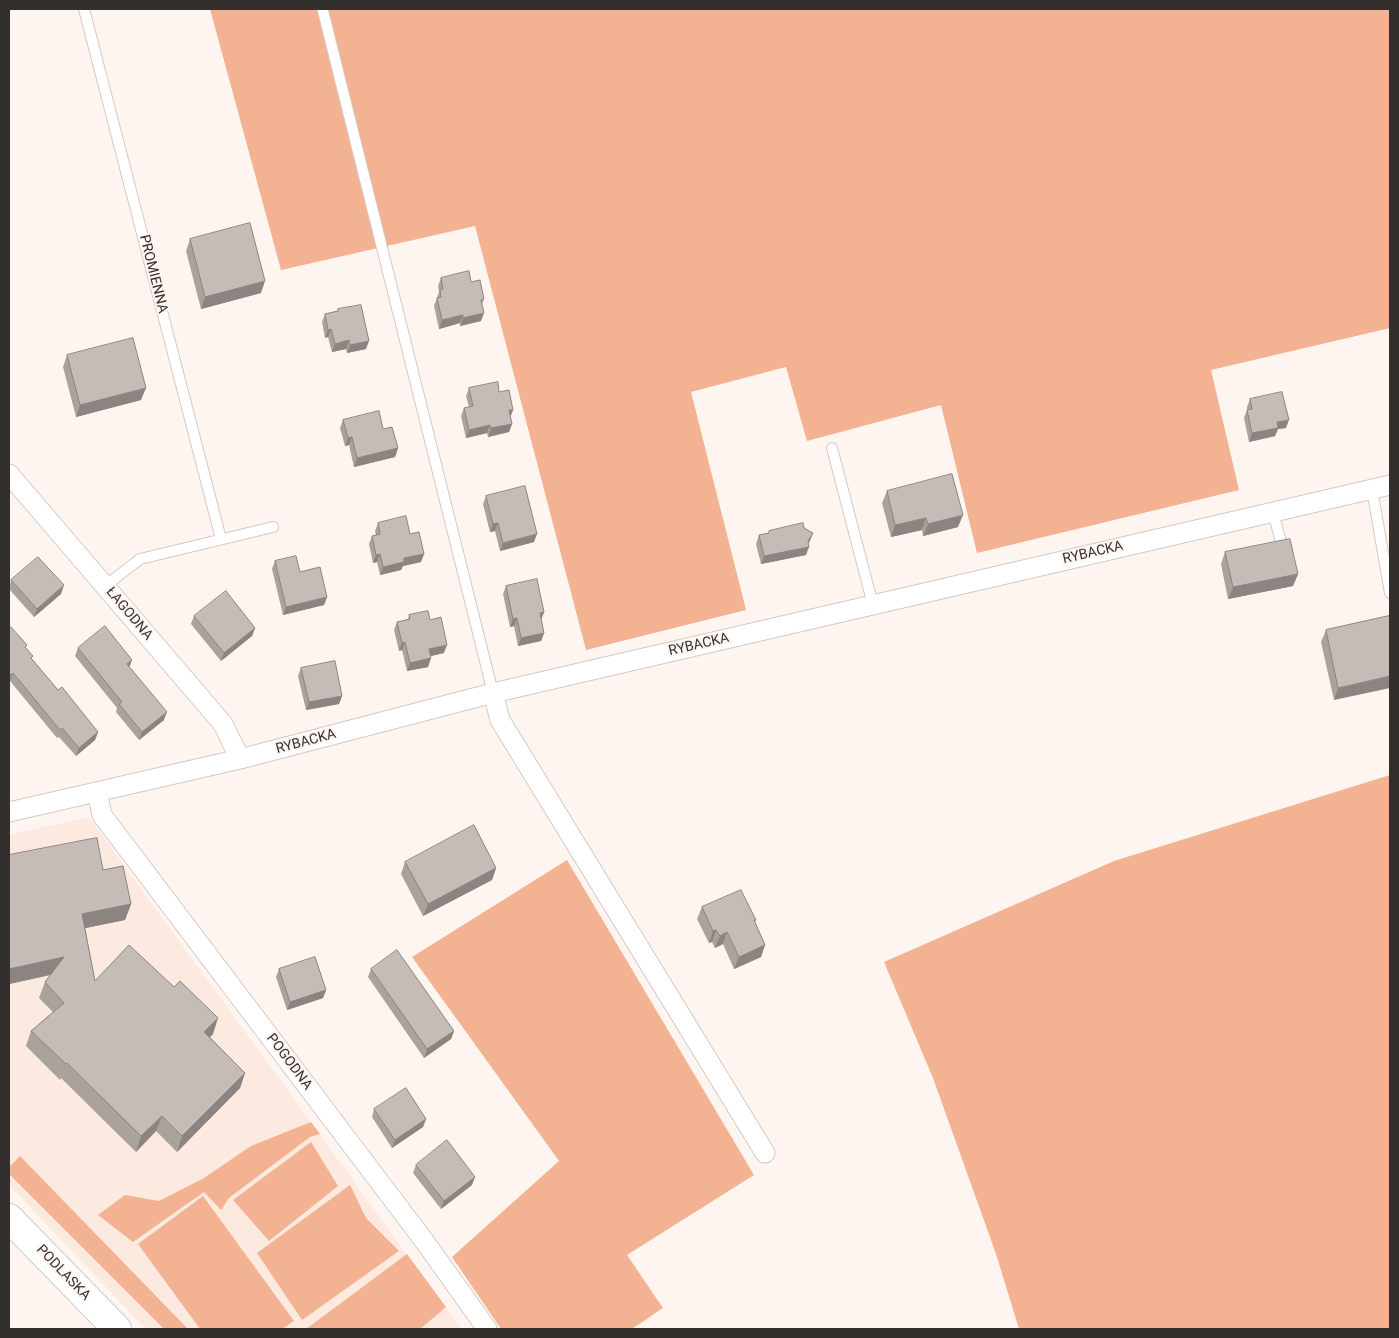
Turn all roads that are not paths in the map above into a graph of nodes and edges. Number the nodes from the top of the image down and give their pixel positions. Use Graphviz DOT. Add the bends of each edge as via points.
graph roads {
  1 [pos="84,9"];
  2 [pos="323,10"];
  3 [pos="832,448"];
  4 [pos="9,474"];
  5 [pos="1390,485"];
  6 [pos="1372,489"];
  7 [pos="1273,512"];
  8 [pos="273,527"];
  9 [pos="221,540"];
  10 [pos="1280,542"];
  11 [pos="105,586"];
  12 [pos="1390,593"];
  13 [pos="873,605"];
  14 [pos="493,693"];
  15 [pos="240,759"];
  16 [pos="97,792"];
  17 [pos="9,812"];
  18 [pos="765,1153"];
  19 [pos="9,1218"];
  20 [pos="117,1329"];
  21 [pos="487,1329"];
  1 -- 9 [label="lane, PROMIENNA"];
  2 -- 14 [label="lane"];
  3 -- 13 [label="lane"];
  4 -- 11 [label="street, ŁAGODNA"];
  5 -- 6 [label="street, RYBACKA"];
  6 -- 7 [label="street, RYBACKA"];
  6 -- 12 [label="lane"];
  7 -- 10 [label="lane"];
  7 -- 13 [label="street, RYBACKA"];
  8 -- 9 [label="lane"];
  9 -- 11 [label="lane" via="140,559"];
  11 -- 15 [label="street, ŁAGODNA" via="223,724"];
  13 -- 14 [label="street, RYBACKA"];
  14 -- 15 [label="street, RYBACKA"];
  14 -- 18 [label="street" via="500,720"];
  15 -- 16 [label="street, RYBACKA"];
  16 -- 17 [label="street, RYBACKA"];
  16 -- 21 [label="street, POGODNA" via="102,816 425,1242"];
  19 -- 20 [label="street, PODLASKA"];
}
